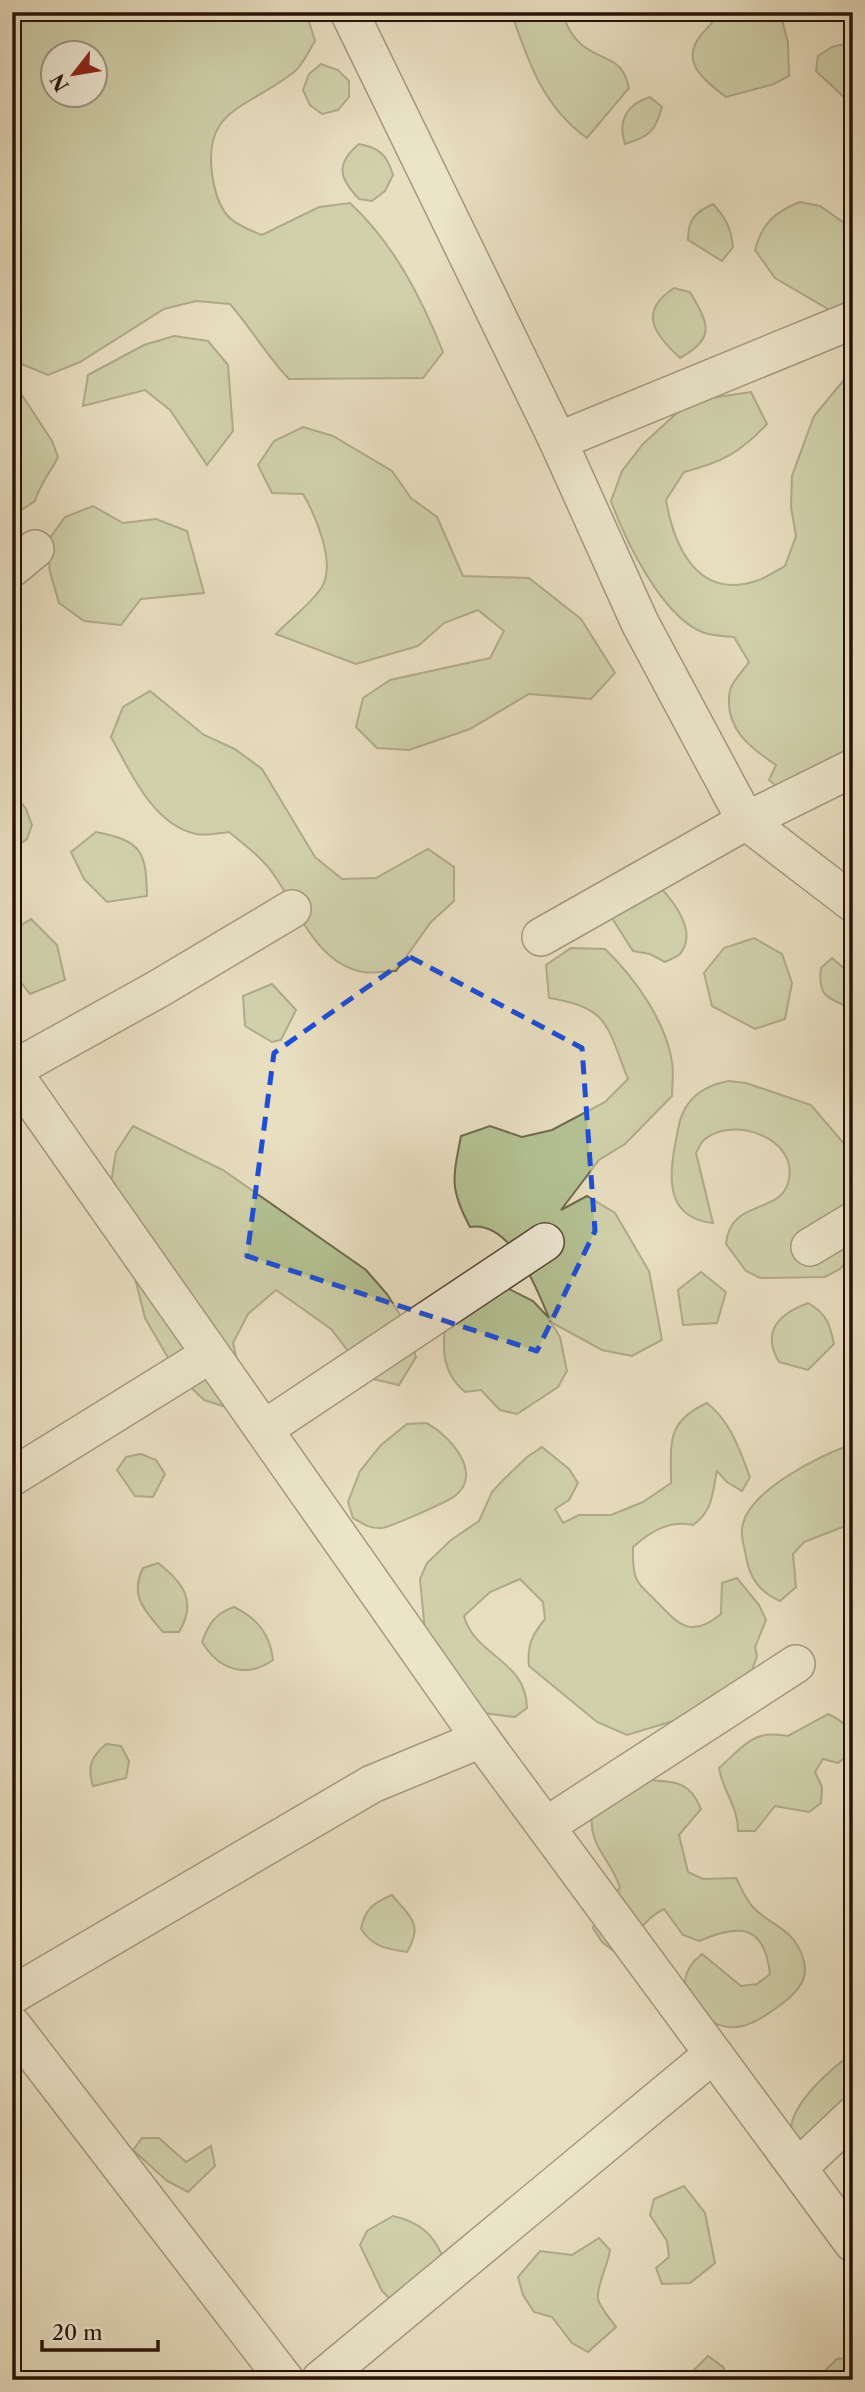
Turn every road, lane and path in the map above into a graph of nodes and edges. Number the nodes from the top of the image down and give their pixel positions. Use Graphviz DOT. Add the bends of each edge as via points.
graph roads {
  1 [pos="349,12"];
  2 [pos="853,320"];
  3 [pos="558,442"];
  4 [pos="853,768"];
  5 [pos="746,821"];
  6 [pos="853,903"];
  7 [pos="292,909"];
  8 [pos="541,937"];
  9 [pos="12,1071"];
  10 [pos="853,1221"];
  11 [pos="545,1242"];
  12 [pos="810,1247"];
  13 [pos="209,1355"];
  14 [pos="264,1429"];
  15 [pos="12,1477"];
  16 [pos="796,1664"];
  17 [pos="481,1739"];
  18 [pos="546,1826"];
  19 [pos="12,1994"];
  20 [pos="12,2025"];
  21 [pos="712,2055"];
  22 [pos="853,2116"];
  23 [pos="799,2167"];
  24 [pos="853,2243"];
  25 [pos="285,2380"];
  26 [pos="320,2380"];
  1 -- 3 [label="street"];
  2 -- 3 [label="street"];
  3 -- 5 [label="street" via="640,623"];
  4 -- 5 [label="street"];
  5 -- 6 [label="street"];
  5 -- 8 [label="street"];
  7 -- 9 [label="street"];
  9 -- 13 [label="street"];
  10 -- 12 [label="street"];
  11 -- 14 [label="street"];
  13 -- 14 [label="street"];
  13 -- 15 [label="street"];
  14 -- 17 [label="street"];
  16 -- 18 [label="street"];
  17 -- 18 [label="street"];
  17 -- 19 [label="street" via="372,1784"];
  18 -- 21 [label="street"];
  20 -- 25 [label="street"];
  21 -- 23 [label="street"];
  21 -- 26 [label="street"];
  22 -- 23 [label="street"];
  23 -- 24 [label="street"];
}
